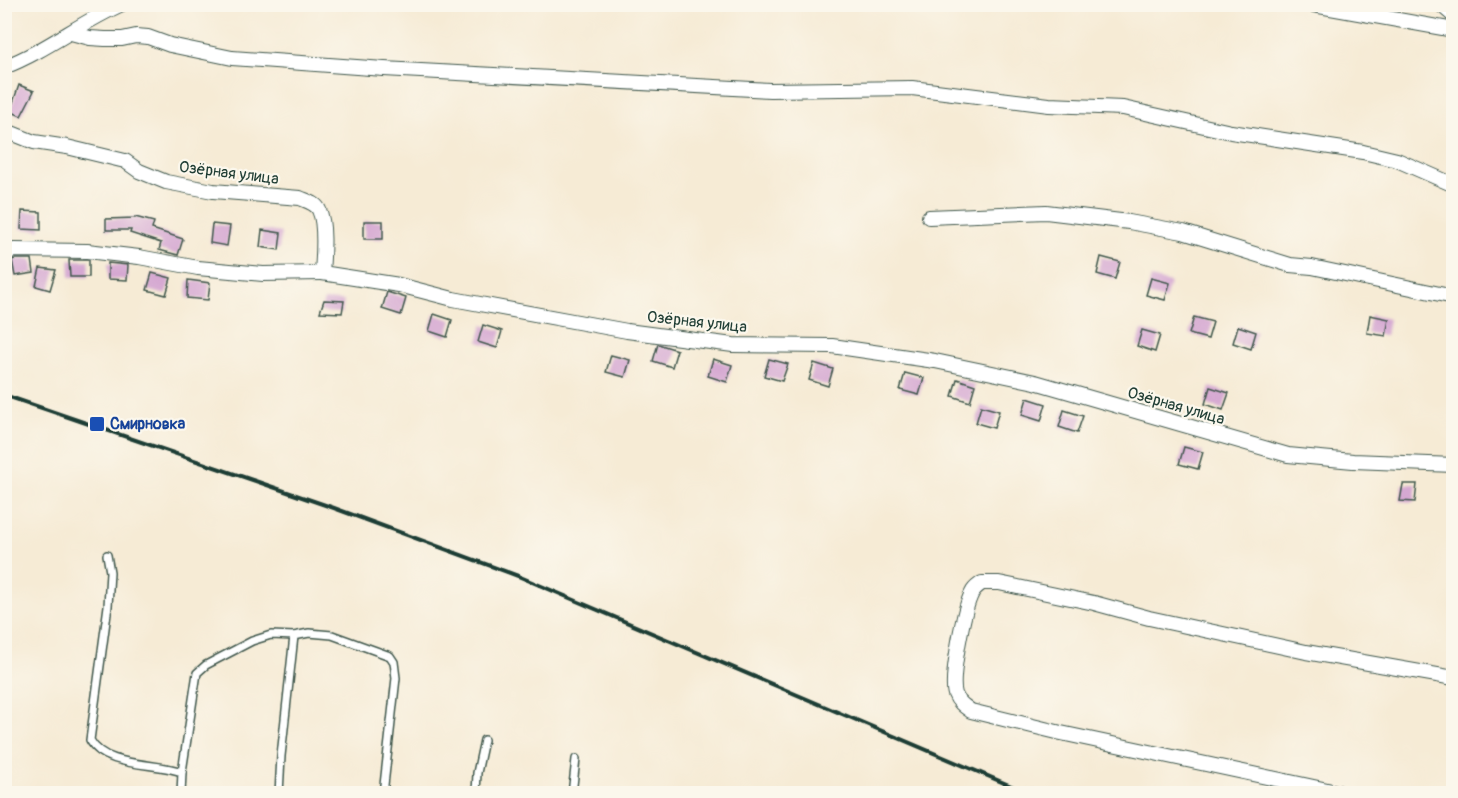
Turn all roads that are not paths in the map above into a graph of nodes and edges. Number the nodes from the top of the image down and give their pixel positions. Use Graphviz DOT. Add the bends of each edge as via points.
graph roads {
  1 [pos="122,4"];
  2 [pos="1308,4"];
  3 [pos="1440,4"];
  4 [pos="1454,16"];
  5 [pos="1454,30"];
  6 [pos="71,33"];
  7 [pos="4,67"];
  8 [pos="4,130"];
  9 [pos="1454,185"];
  10 [pos="929,217"];
  11 [pos="4,253"];
  12 [pos="322,273"];
  13 [pos="1454,297"];
  14 [pos="1454,465"];
  15 [pos="107,555"];
  16 [pos="294,636"];
  17 [pos="1454,678"];
  18 [pos="484,740"];
  19 [pos="576,759"];
  20 [pos="182,772"];
  21 [pos="181,794"];
  22 [pos="279,794"];
  23 [pos="383,794"];
  24 [pos="476,794"];
  25 [pos="572,794"];
  26 [pos="1346,794"];
  1 -- 6 [label="street"];
  2 -- 5 [label="street"];
  3 -- 4 [label="street"];
  6 -- 7 [label="street"];
  6 -- 9 [label="street" via="105,39 148,37 232,58 384,69 770,90 912,88 1049,105 1123,108 1232,132 1397,160"];
  8 -- 12 [label="street, Озёрная улица" via="34,142 124,161 166,182 311,202 319,208 322,219"];
  10 -- 13 [label="street" via="1046,212 1129,222 1183,232 1290,265"];
  11 -- 12 [label="street" via="87,251 198,268 263,274"];
  12 -- 14 [label="street, Озёрная улица" via="627,331 733,345 832,346 935,361 1035,382 1288,455"];
  15 -- 20 [label="lane" via="108,606 90,740 94,748 114,759"];
  16 -- 20 [label="lane" via="272,635 252,641 206,664 197,673"];
  16 -- 22 [label="lane"];
  16 -- 23 [label="lane" via="332,635 390,656 394,662 396,678"];
  17 -- 26 [label="street" via="1306,652 999,583 982,583 971,593 954,681 960,703 971,711"];
  18 -- 24 [label="lane"];
  19 -- 25 [label="lane"];
  20 -- 21 [label="lane"];
}
